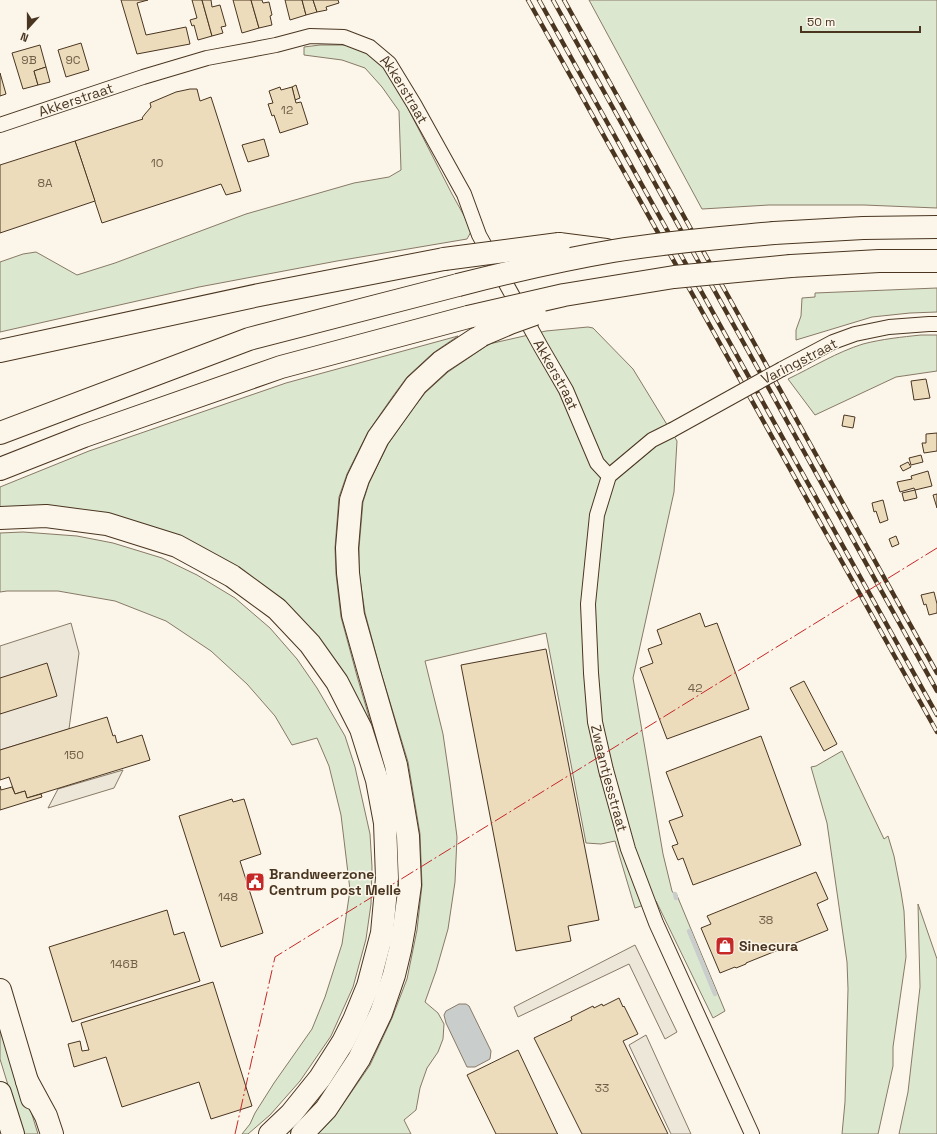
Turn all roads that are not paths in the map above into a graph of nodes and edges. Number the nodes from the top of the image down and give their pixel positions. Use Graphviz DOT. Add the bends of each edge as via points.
graph roads {
  1 [pos="0,125"];
  2 [pos="937,228"];
  3 [pos="613,251"];
  4 [pos="937,261"];
  5 [pos="564,295"];
  6 [pos="937,324"];
  7 [pos="0,350"];
  8 [pos="0,434"];
  9 [pos="0,468"];
  10 [pos="609,476"];
  11 [pos="0,518"];
  12 [pos="0,990"];
  13 [pos="27,1081"];
  14 [pos="0,1092"];
  15 [pos="13,1134"];
  16 [pos="43,1134"];
  17 [pos="52,1134"];
  18 [pos="270,1134"];
  19 [pos="302,1134"];
  20 [pos="752,1134"];
  1 -- 10 [label="street, Akkerstraat" via="200,60 310,36 344,37 370,47 389,63 422,118 464,194 479,235 566,390 597,463"];
  2 -- 3 [label="main road, bridge" via="863,228 774,233"];
  3 -- 7 [label="main road, bridge" via="558,244 444,259 258,295"];
  3 -- 8 [label="main road, bridge" via="513,271 249,339"];
  4 -- 5 [label="main road, bridge" via="791,266 674,277"];
  5 -- 9 [label="main road, bridge" via="468,316 281,367"];
  5 -- 19 [label="main road, bridge" via="535,314 482,335 440,362 416,385 378,438 351,500 347,554 353,615 396,765 408,836 410,885 400,950 381,1013 359,1059 326,1109"];
  6 -- 10 [label="street, Varingstraat, bridge" via="889,327 855,334 833,342 652,440"];
  10 -- 20 [label="street, Zwaantjesstraat" via="598,515 588,604 591,680 604,763 628,849 656,923"];
  11 -- 18 [label="main road" via="46,516 107,524 177,546 232,576 277,609 310,644 337,682 361,729 377,780 385,824 387,878 382,933 368,986 343,1042 320,1078 291,1114"];
  12 -- 13 [label="main road"];
  13 -- 16 [label="main road"];
  13 -- 17 [label="main road" via="46,1116"];
  14 -- 15 [label="main road"];
}
